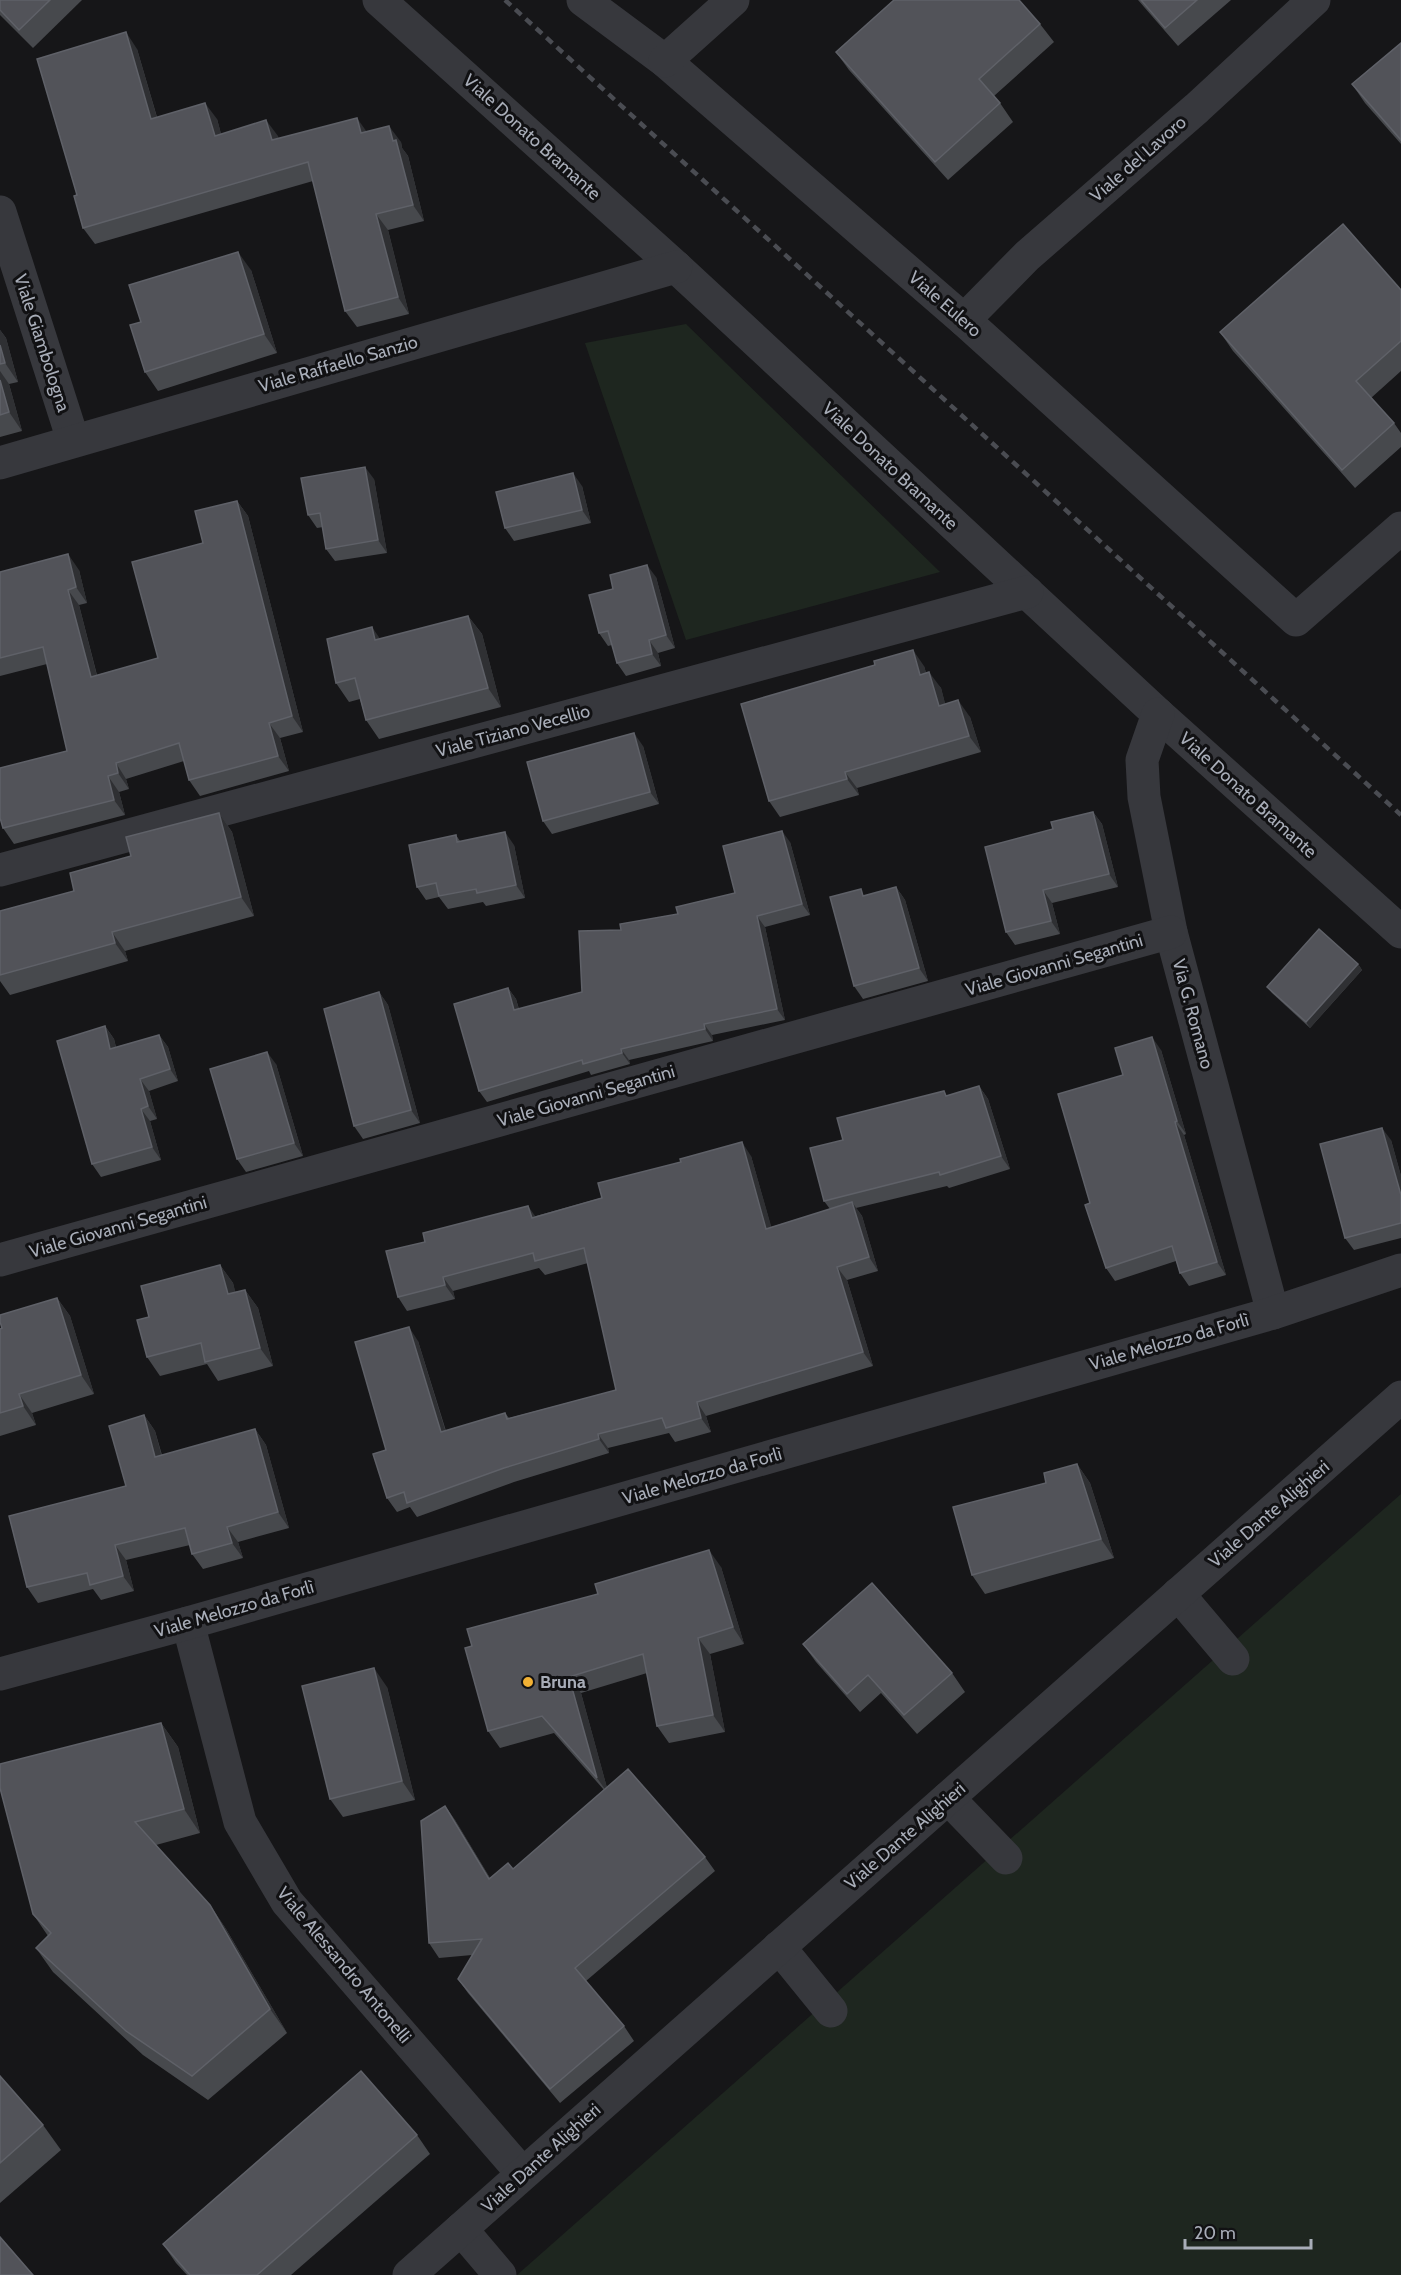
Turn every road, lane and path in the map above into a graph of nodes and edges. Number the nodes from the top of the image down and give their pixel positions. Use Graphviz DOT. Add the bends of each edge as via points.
graph roads {
  1 [pos="379,0"];
  2 [pos="583,0"];
  3 [pos="733,0"];
  4 [pos="1314,0"];
  5 [pos="665,62"];
  6 [pos="0,212"];
  7 [pos="676,267"];
  8 [pos="964,320"];
  9 [pos="73,440"];
  10 [pos="0,463"];
  11 [pos="1401,528"];
  12 [pos="1027,592"];
  13 [pos="1158,714"];
  14 [pos="0,870"];
  15 [pos="1171,932"];
  16 [pos="1401,932"];
  17 [pos="0,1260"];
  18 [pos="1401,1270"];
  19 [pos="1273,1312"];
  20 [pos="1401,1397"];
  21 [pos="1178,1594"];
  22 [pos="188,1623"];
  23 [pos="1233,1659"];
  24 [pos="0,1674"];
  25 [pos="948,1798"];
  26 [pos="1006,1858"];
  27 [pos="779,1947"];
  28 [pos="831,2011"];
  29 [pos="522,2174"];
  30 [pos="460,2229"];
  31 [pos="409,2275"];
  32 [pos="500,2275"];
  1 -- 7 [label="street, Viale Donato Bramante"];
  2 -- 5 [label="street, Viale Eulero"];
  3 -- 5 [label="street"];
  4 -- 8 [label="street, Viale del Lavoro" via="1027,256"];
  5 -- 8 [label="street, Viale Eulero"];
  6 -- 9 [label="street, Viale Giambologna"];
  7 -- 9 [label="street, Viale Raffaello Sanzio"];
  7 -- 12 [label="street, Viale Donato Bramante"];
  8 -- 11 [label="street, Viale Eulero" via="1296,620"];
  9 -- 10 [label="street, Viale Raffaello Sanzio"];
  12 -- 13 [label="street, Viale Donato Bramante"];
  12 -- 14 [label="street, Viale Tiziano Vecellio"];
  13 -- 15 [label="street, Via G. Romano" via="1142,760 1141,777"];
  13 -- 16 [label="street, Viale Donato Bramante"];
  15 -- 17 [label="street, Viale Giovanni Segantini"];
  15 -- 19 [label="street, Via G. Romano"];
  18 -- 19 [label="street, Viale Melozzo da Forlì"];
  19 -- 22 [label="street, Viale Melozzo da Forlì"];
  20 -- 21 [label="street, Viale Dante Alighieri"];
  21 -- 23 [label="street"];
  21 -- 25 [label="street, Viale Dante Alighieri"];
  22 -- 24 [label="street, Viale Melozzo da Forlì"];
  22 -- 29 [label="street, Viale Alessandro Antonelli" via="240,1822 287,1902"];
  25 -- 26 [label="street"];
  25 -- 27 [label="street, Viale Dante Alighieri"];
  27 -- 28 [label="street"];
  27 -- 29 [label="street, Viale Dante Alighieri"];
  29 -- 30 [label="street, Viale Dante Alighieri"];
  30 -- 31 [label="street, Viale Dante Alighieri"];
  30 -- 32 [label="street"];
}
